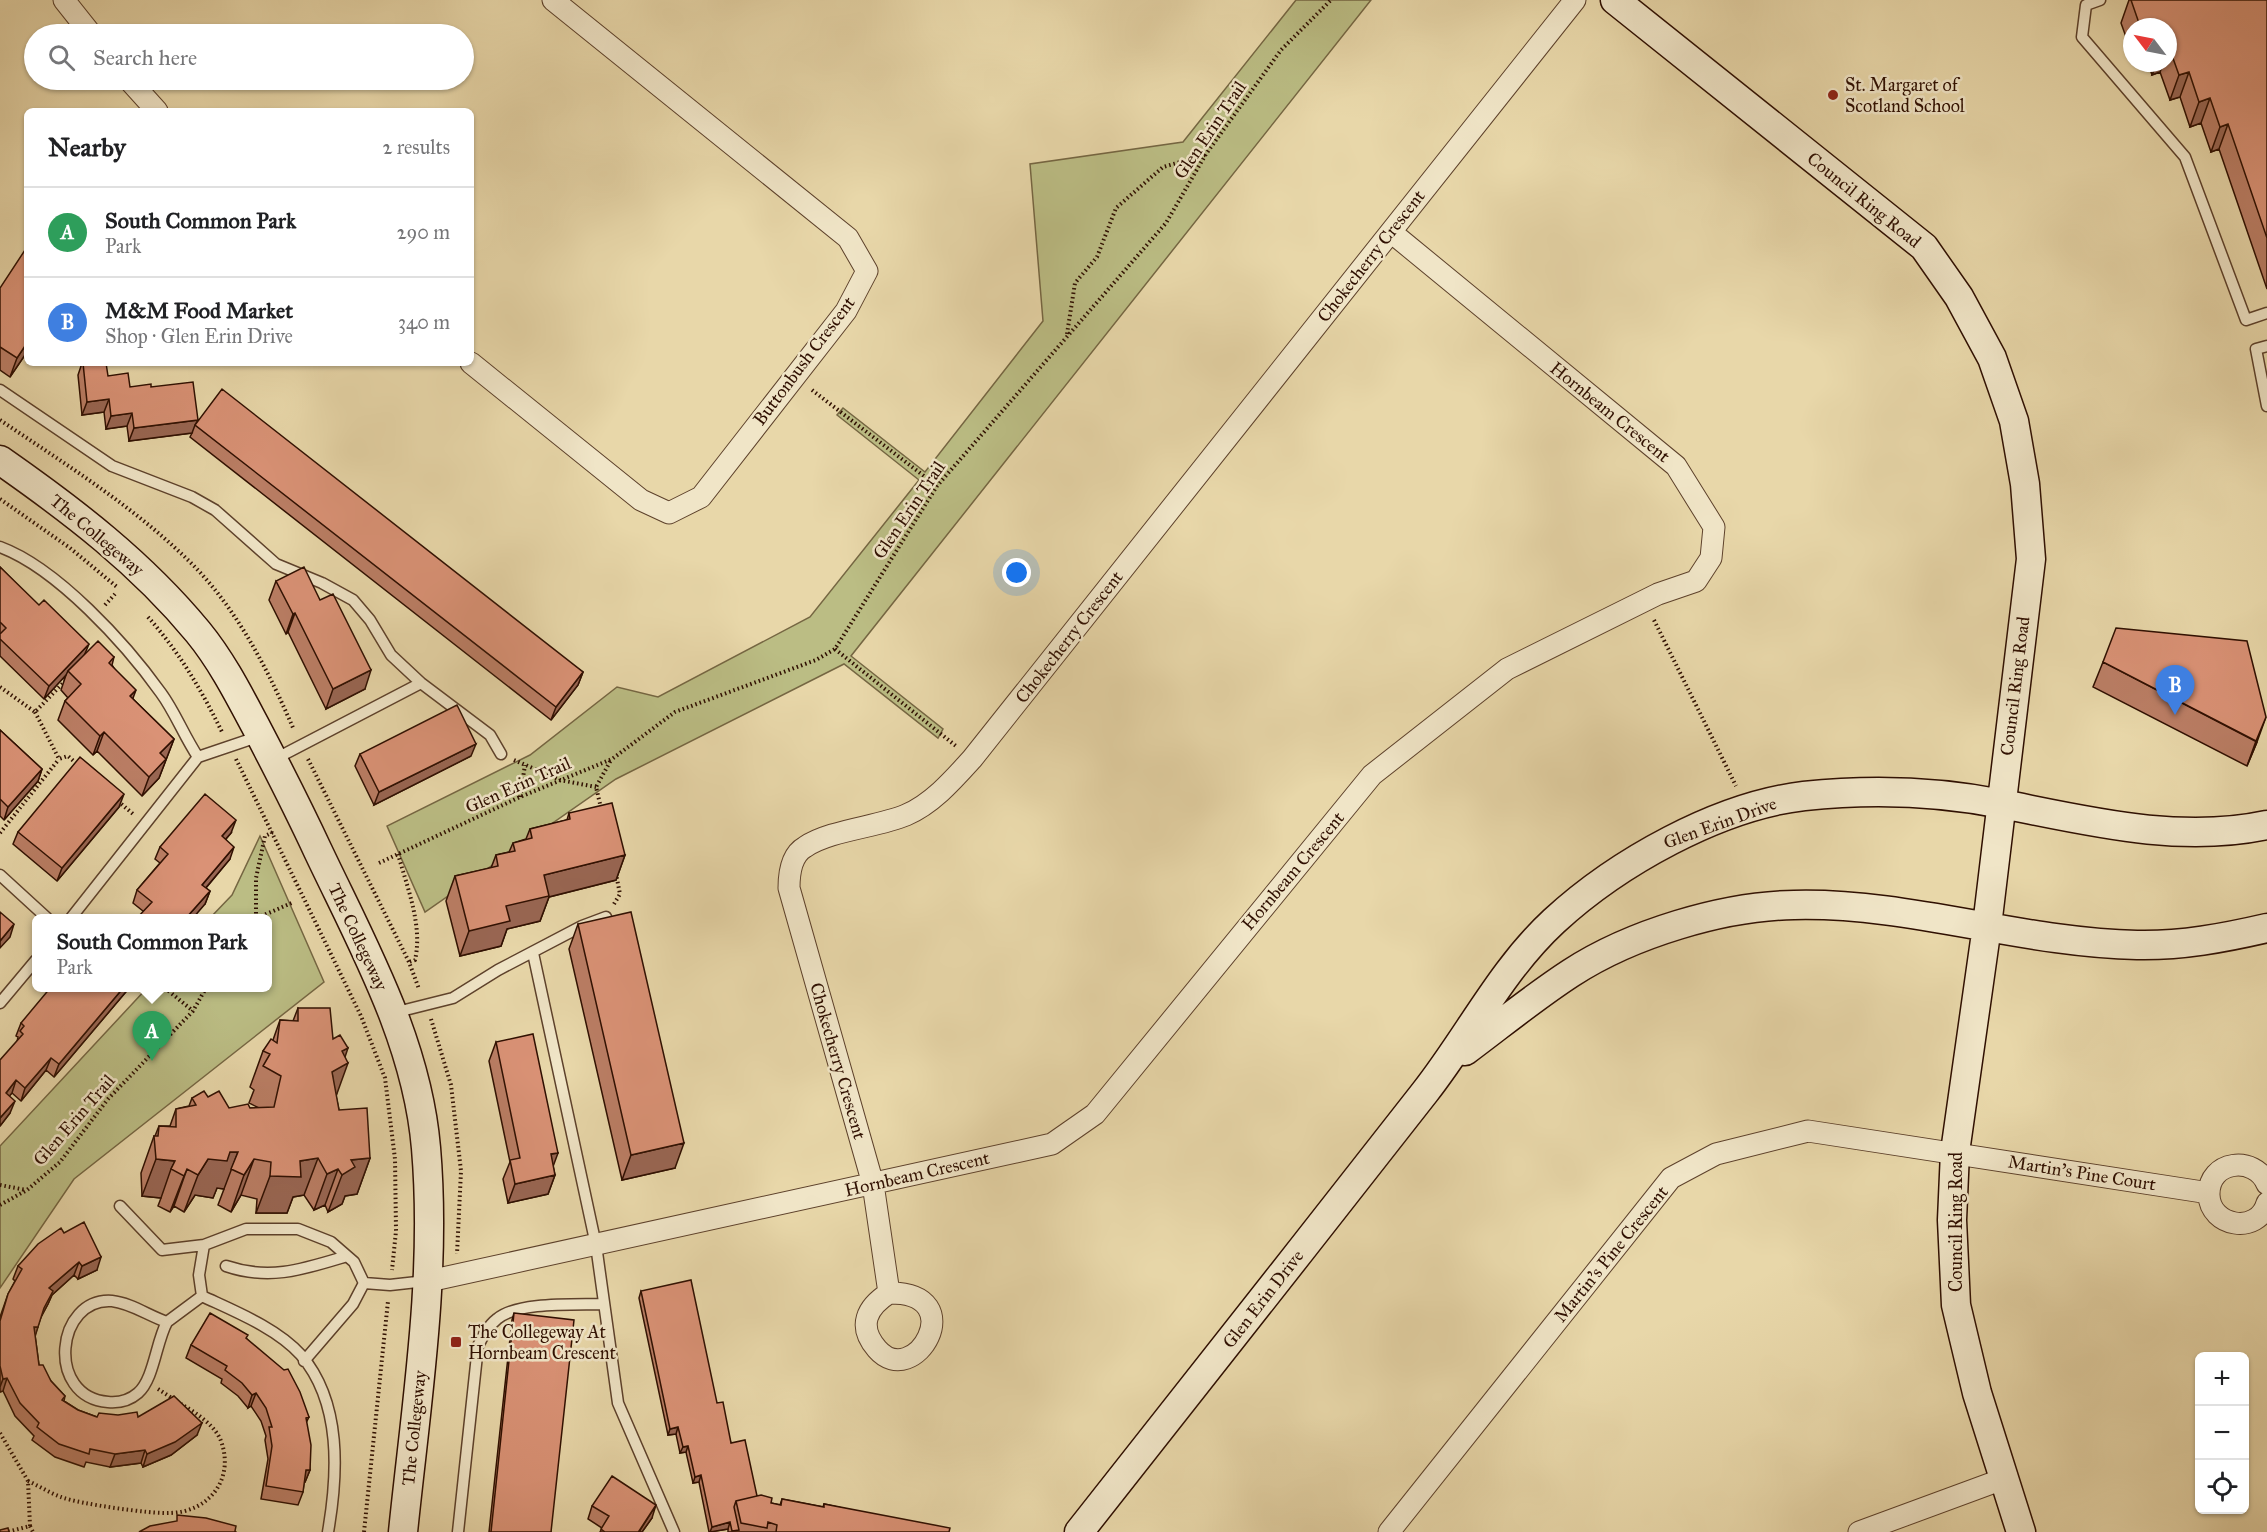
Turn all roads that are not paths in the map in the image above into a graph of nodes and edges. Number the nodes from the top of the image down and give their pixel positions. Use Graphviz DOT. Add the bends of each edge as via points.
graph roads {
  1 [pos="64,0"];
  2 [pos="553,0"];
  3 [pos="1575,0"];
  4 [pos="1615,0"];
  5 [pos="2100,0"];
  6 [pos="84,24"];
  7 [pos="138,90"];
  8 [pos="154,108"];
  9 [pos="1391,232"];
  10 [pos="2267,313"];
  11 [pos="2267,346"];
  12 [pos="474,365"];
  13 [pos="0,390"];
  14 [pos="2267,406"];
  15 [pos="0,460"];
  16 [pos="0,547"];
  17 [pos="421,683"];
  18 [pos="268,747"];
  19 [pos="501,754"];
  20 [pos="198,757"];
  21 [pos="2001,804"];
  22 [pos="2267,825"];
  23 [pos="0,875"];
  24 [pos="43,914"];
  25 [pos="74,914"];
  26 [pos="606,917"];
  27 [pos="1987,926"];
  28 [pos="2267,928"];
  29 [pos="533,953"];
  30 [pos="32,965"];
  31 [pos="0,1003"];
  32 [pos="393,1013"];
  33 [pos="1446,1065"];
  34 [pos="1955,1152"];
  35 [pos="2267,1184"];
  36 [pos="873,1185"];
  37 [pos="2209,1193"];
  38 [pos="2267,1203"];
  39 [pos="120,1206"];
  40 [pos="204,1245"];
  41 [pos="596,1245"];
  42 [pos="347,1256"];
  43 [pos="226,1266"];
  44 [pos="429,1281"];
  45 [pos="364,1283"];
  46 [pos="889,1293"];
  47 [pos="202,1296"];
  48 [pos="604,1304"];
  49 [pos="167,1322"];
  50 [pos="304,1361"];
  51 [pos="2003,1479"];
  52 [pos="328,1532"];
  53 [pos="407,1532"];
  54 [pos="458,1532"];
  55 [pos="674,1532"];
  56 [pos="1079,1532"];
  57 [pos="1389,1532"];
  58 [pos="1859,1532"];
  59 [pos="2021,1532"];
  1 -- 6 [label="street"];
  2 -- 12 [label="street, Buttonbush Crescent" via="848,238 867,272 846,311 701,497 669,513 641,500"];
  3 -- 9 [label="street, Chokecherry Crescent"];
  4 -- 21 [label="street, Council Ring Road" via="1924,247 1959,297 1992,358 2014,421 2025,484 2031,559"];
  5 -- 10 [label="lane" via="2086,5 2082,37 2185,157 2246,320"];
  7 -- 8 [label="street"];
  9 -- 36 [label="street, Chokecherry Crescent" via="945,788 906,815 803,847 788,871 789,888"];
  9 -- 36 [label="street, Hornbeam Crescent" via="1676,466 1714,527 1711,558 1696,581 1644,601 1507,669 1372,775 1095,1114 1052,1144"];
  11 -- 14 [label="lane" via="2256,349"];
  13 -- 17 [label="lane" via="112,466 215,510 276,564 353,600 391,655"];
  15 -- 18 [label="street, The Collegeway" via="88,524 161,589 200,634 233,683"];
  16 -- 20 [label="lane" via="57,581 111,633 162,694"];
  17 -- 18 [label="lane"];
  17 -- 19 [label="lane" via="490,735"];
  18 -- 20 [label="lane" via="230,746"];
  18 -- 32 [label="street, The Collegeway"];
  20 -- 25 [label="lane"];
  21 -- 22 [label="street, Glen Erin Drive" via="2186,834 2241,831"];
  21 -- 27 [label="street, Council Ring Road"];
  21 -- 33 [label="street, Glen Erin Drive" via="1930,793 1864,791 1798,797 1748,810 1661,843 1600,883 1552,922 1512,968"];
  23 -- 24 [label="lane"];
  26 -- 29 [label="lane"];
  27 -- 28 [label="street, Glen Erin Drive" via="2136,945 2205,941"];
  27 -- 33 [label="street, Glen Erin Drive" via="1846,907 1794,905 1738,911 1664,930 1572,972"];
  27 -- 34 [label="street, Council Ring Road"];
  29 -- 32 [label="lane" via="453,999"];
  29 -- 41 [label="lane"];
  30 -- 31 [label="lane"];
  32 -- 44 [label="street, The Collegeway" via="420,1097 426,1149"];
  33 -- 56 [label="street, Glen Erin Drive"];
  34 -- 37 [label="street, Martin's Pine Court"];
  34 -- 51 [label="street, Council Ring Road" via="1952,1220 1956,1305"];
  34 -- 57 [label="street, Martin's Pine Crescent" via="1808,1131 1716,1154 1671,1178"];
  35 -- 37 [label="street" via="2258,1171 2233,1164 2217,1175"];
  36 -- 41 [label="street, Hornbeam Crescent"];
  36 -- 46 [label="street, Chokecherry Crescent"];
  37 -- 38 [label="street" via="2211,1206 2219,1217 2231,1223 2245,1224 2257,1218"];
  39 -- 40 [label="lane" via="162,1250"];
  40 -- 42 [label="lane" via="246,1229 279,1227 298,1229 331,1242"];
  40 -- 47 [label="lane" via="199,1275"];
  41 -- 44 [label="street, Hornbeam Crescent"];
  41 -- 48 [label="lane"];
  42 -- 43 [label="lane" via="273,1274 248,1273"];
  42 -- 45 [label="lane"];
  44 -- 45 [label="lane"];
  44 -- 53 [label="street, The Collegeway"];
  45 -- 50 [label="lane" via="353,1304"];
  47 -- 49 [label="lane"];
  47 -- 50 [label="lane" via="260,1323"];
  48 -- 54 [label="lane" via="516,1309 498,1318 485,1332 478,1346"];
  48 -- 55 [label="lane" via="618,1403"];
  49 -- 49 [label="lane" via="110,1301 84,1310 66,1339 64,1353 71,1379 90,1397 116,1403 137,1394 147,1382"];
  50 -- 52 [label="lane" via="326,1406 334,1439 334,1494"];
  51 -- 58 [label="street"];
  51 -- 59 [label="street, Council Ring Road"];
}
